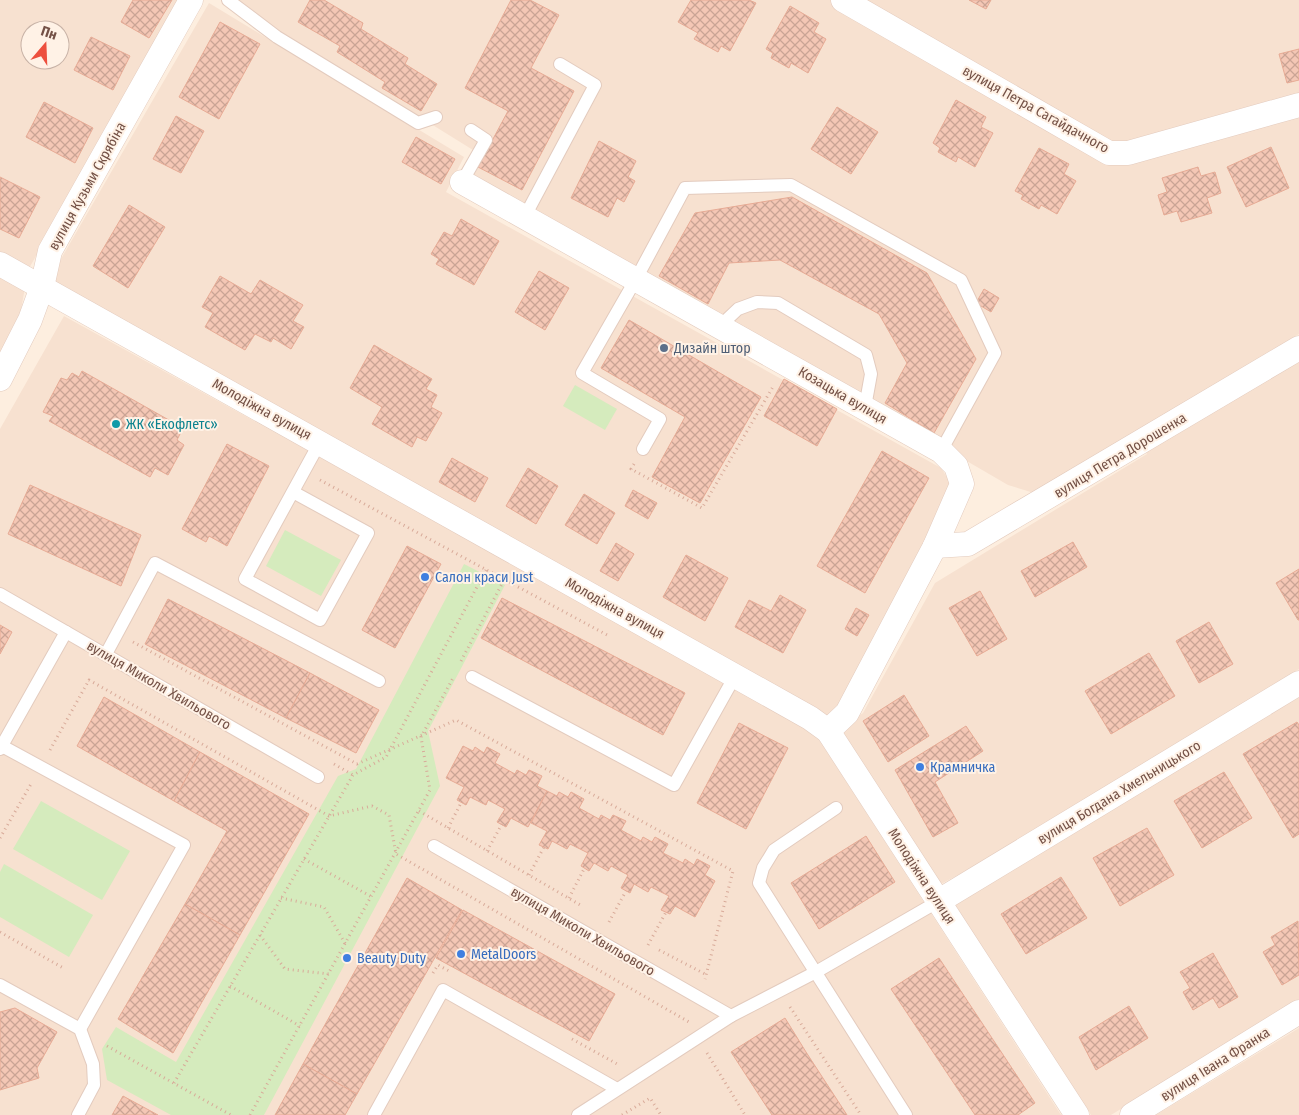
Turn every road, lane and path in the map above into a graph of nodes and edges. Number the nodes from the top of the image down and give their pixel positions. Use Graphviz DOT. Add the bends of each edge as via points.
graph roads {
  1 [pos="191,0"];
  2 [pos="228,0"];
  3 [pos="844,0"];
  4 [pos="560,64"];
  5 [pos="1299,105"];
  6 [pos="436,117"];
  7 [pos="471,130"];
  8 [pos="462,182"];
  9 [pos="524,218"];
  10 [pos="0,264"];
  11 [pos="636,279"];
  12 [pos="42,287"];
  13 [pos="720,326"];
  14 [pos="1299,348"];
  15 [pos="786,363"];
  16 [pos="0,379"];
  17 [pos="866,408"];
  18 [pos="320,442"];
  19 [pos="643,449"];
  20 [pos="941,451"];
  21 [pos="304,471"];
  22 [pos="292,492"];
  23 [pos="935,546"];
  24 [pos="486,570"];
  25 [pos="504,580"];
  26 [pos="0,594"];
  27 [pos="66,632"];
  28 [pos="609,637"];
  29 [pos="132,642"];
  30 [pos="106,654"];
  31 [pos="458,667"];
  32 [pos="453,676"];
  33 [pos="735,676"];
  34 [pos="472,677"];
  35 [pos="379,681"];
  36 [pos="1299,683"];
  37 [pos="828,731"];
  38 [pos="421,737"];
  39 [pos="1,747"];
  40 [pos="390,750"];
  41 [pos="41,767"];
  42 [pos="318,777"];
  43 [pos="461,803"];
  44 [pos="836,808"];
  45 [pos="419,811"];
  46 [pos="329,816"];
  47 [pos="502,824"];
  48 [pos="448,828"];
  49 [pos="0,838"];
  50 [pos="434,846"];
  51 [pos="544,847"];
  52 [pos="488,851"];
  53 [pos="396,854"];
  54 [pos="304,859"];
  55 [pos="584,869"];
  56 [pos="529,875"];
  57 [pos="626,890"];
  58 [pos="372,897"];
  59 [pos="281,898"];
  60 [pos="568,898"];
  61 [pos="939,901"];
  62 [pos="585,908"];
  63 [pos="666,912"];
  64 [pos="601,917"];
  65 [pos="609,922"];
  66 [pos="617,926"];
  67 [pos="0,932"];
  68 [pos="260,936"];
  69 [pos="640,940"];
  70 [pos="346,945"];
  71 [pos="648,945"];
  72 [pos="65,970"];
  73 [pos="816,972"];
  74 [pos="329,974"];
  75 [pos="707,975"];
  76 [pos="0,985"];
  77 [pos="230,986"];
  78 [pos="780,990"];
  79 [pos="698,997"];
  80 [pos="1299,1012"];
  81 [pos="731,1016"];
  82 [pos="687,1020"];
  83 [pos="300,1026"];
  84 [pos="80,1029"];
  85 [pos="698,1038"];
  86 [pos="106,1045"];
  87 [pos="174,1083"];
  88 [pos="617,1089"];
  89 [pos="78,1115"];
  90 [pos="231,1115"];
  91 [pos="250,1115"];
  92 [pos="374,1115"];
  93 [pos="578,1115"];
  94 [pos="622,1115"];
  95 [pos="661,1115"];
  96 [pos="746,1115"];
  97 [pos="861,1115"];
  98 [pos="906,1115"];
  99 [pos="1077,1115"];
  100 [pos="1132,1115"];
  1 -- 12 [label="street, вулиця Кузьми Скрябіна" via="50,251"];
  2 -- 6 [label="lane" via="277,37 418,123"];
  3 -- 5 [label="street, вулиця Петра Сагайдачного" via="1109,153 1128,153"];
  4 -- 9 [label="lane" via="595,85"];
  7 -- 8 [label="lane" via="486,140"];
  8 -- 9 [label="street, Козацька вулиця"];
  9 -- 11 [label="street, Козацька вулиця"];
  10 -- 12 [label="street, Молодіжна вулиця"];
  11 -- 13 [label="street, Козацька вулиця"];
  11 -- 19 [label="lane" via="582,373 660,419"];
  11 -- 20 [label="lane" via="686,188 790,185 961,280 995,353"];
  12 -- 16 [label="street, вулиця Кузьми Скрябіна" via="30,320"];
  12 -- 18 [label="street, Молодіжна вулиця"];
  13 -- 15 [label="street, Козацька вулиця"];
  13 -- 17 [label="lane" via="738,309 757,302 778,303 866,355 871,374"];
  14 -- 23 [label="street, вулиця Петра Дорошенка" via="968,544"];
  15 -- 17 [label="street, Козацька вулиця"];
  15 -- 19 [label="path" via="702,508 631,469"];
  17 -- 20 [label="street, Козацька вулиця"];
  18 -- 21 [label="lane"];
  18 -- 33 [label="street, Молодіжна вулиця"];
  20 -- 23 [label="street, Козацька вулиця" via="956,466 962,484"];
  21 -- 22 [label="lane"];
  21 -- 24 [label="path"];
  22 -- 22 [label="lane" via="245,579 320,620 368,533"];
  23 -- 37 [label="street, Козацька вулиця" via="847,713"];
  24 -- 25 [label="path"];
  24 -- 40 [label="path"];
  25 -- 28 [label="path"];
  25 -- 31 [label="path"];
  26 -- 27 [label="lane, вулиця Миколи Хвильового"];
  27 -- 30 [label="lane, вулиця Миколи Хвильового"];
  27 -- 39 [label="lane"];
  29 -- 40 [label="path" via="357,764"];
  30 -- 35 [label="lane" via="155,564"];
  30 -- 42 [label="lane, вулиця Миколи Хвильового"];
  32 -- 38 [label="path"];
  33 -- 34 [label="lane" via="674,786"];
  33 -- 37 [label="street, Молодіжна вулиця"];
  36 -- 61 [label="street, вулиця Богдана Хмельницького"];
  37 -- 61 [label="street, Молодіжна вулиця"];
  38 -- 40 [label="path"];
  38 -- 45 [label="path" via="430,790"];
  38 -- 75 [label="path" via="456,720 733,871"];
  39 -- 41 [label="lane"];
  40 -- 46 [label="path" via="386,757 353,775"];
  41 -- 46 [label="path" via="90,680"];
  41 -- 49 [label="path"];
  41 -- 84 [label="lane" via="184,845"];
  43 -- 48 [label="path"];
  44 -- 73 [label="lane" via="774,850 763,868 759,883"];
  45 -- 48 [label="path"];
  45 -- 53 [label="path"];
  46 -- 53 [label="path" via="372,806 389,815"];
  46 -- 54 [label="path"];
  47 -- 52 [label="path"];
  48 -- 52 [label="path"];
  50 -- 79 [label="lane, вулиця Миколи Хвильового"];
  51 -- 56 [label="path"];
  52 -- 56 [label="path"];
  53 -- 58 [label="path"];
  53 -- 82 [label="path"];
  54 -- 58 [label="path"];
  54 -- 59 [label="path"];
  55 -- 60 [label="path"];
  56 -- 60 [label="path"];
  57 -- 65 [label="path"];
  58 -- 70 [label="path"];
  59 -- 68 [label="path"];
  59 -- 70 [label="path" via="324,907"];
  60 -- 62 [label="path"];
  61 -- 73 [label="lane"];
  61 -- 99 [label="street, Молодіжна вулиця"];
  63 -- 71 [label="path"];
  64 -- 65 [label="path"];
  65 -- 66 [label="path"];
  67 -- 72 [label="path"];
  68 -- 74 [label="path" via="285,969"];
  68 -- 77 [label="path"];
  69 -- 71 [label="path"];
  70 -- 74 [label="path"];
  71 -- 75 [label="path"];
  73 -- 78 [label="lane"];
  73 -- 98 [label="lane"];
  74 -- 83 [label="path"];
  75 -- 79 [label="path"];
  76 -- 84 [label="lane"];
  77 -- 83 [label="path"];
  77 -- 87 [label="path"];
  78 -- 81 [label="lane"];
  78 -- 97 [label="path"];
  79 -- 81 [label="lane, вулиця Миколи Хвильового"];
  79 -- 82 [label="path"];
  80 -- 100 [label="street, вулиця Івана Франка"];
  81 -- 85 [label="lane"];
  82 -- 85 [label="path"];
  83 -- 91 [label="path"];
  84 -- 89 [label="lane" via="93,1064 94,1085"];
  85 -- 88 [label="lane"];
  85 -- 96 [label="path"];
  86 -- 87 [label="path"];
  87 -- 90 [label="path"];
  88 -- 92 [label="lane" via="443,990"];
  88 -- 93 [label="lane"];
  94 -- 95 [label="path" via="650,1098"];
}
